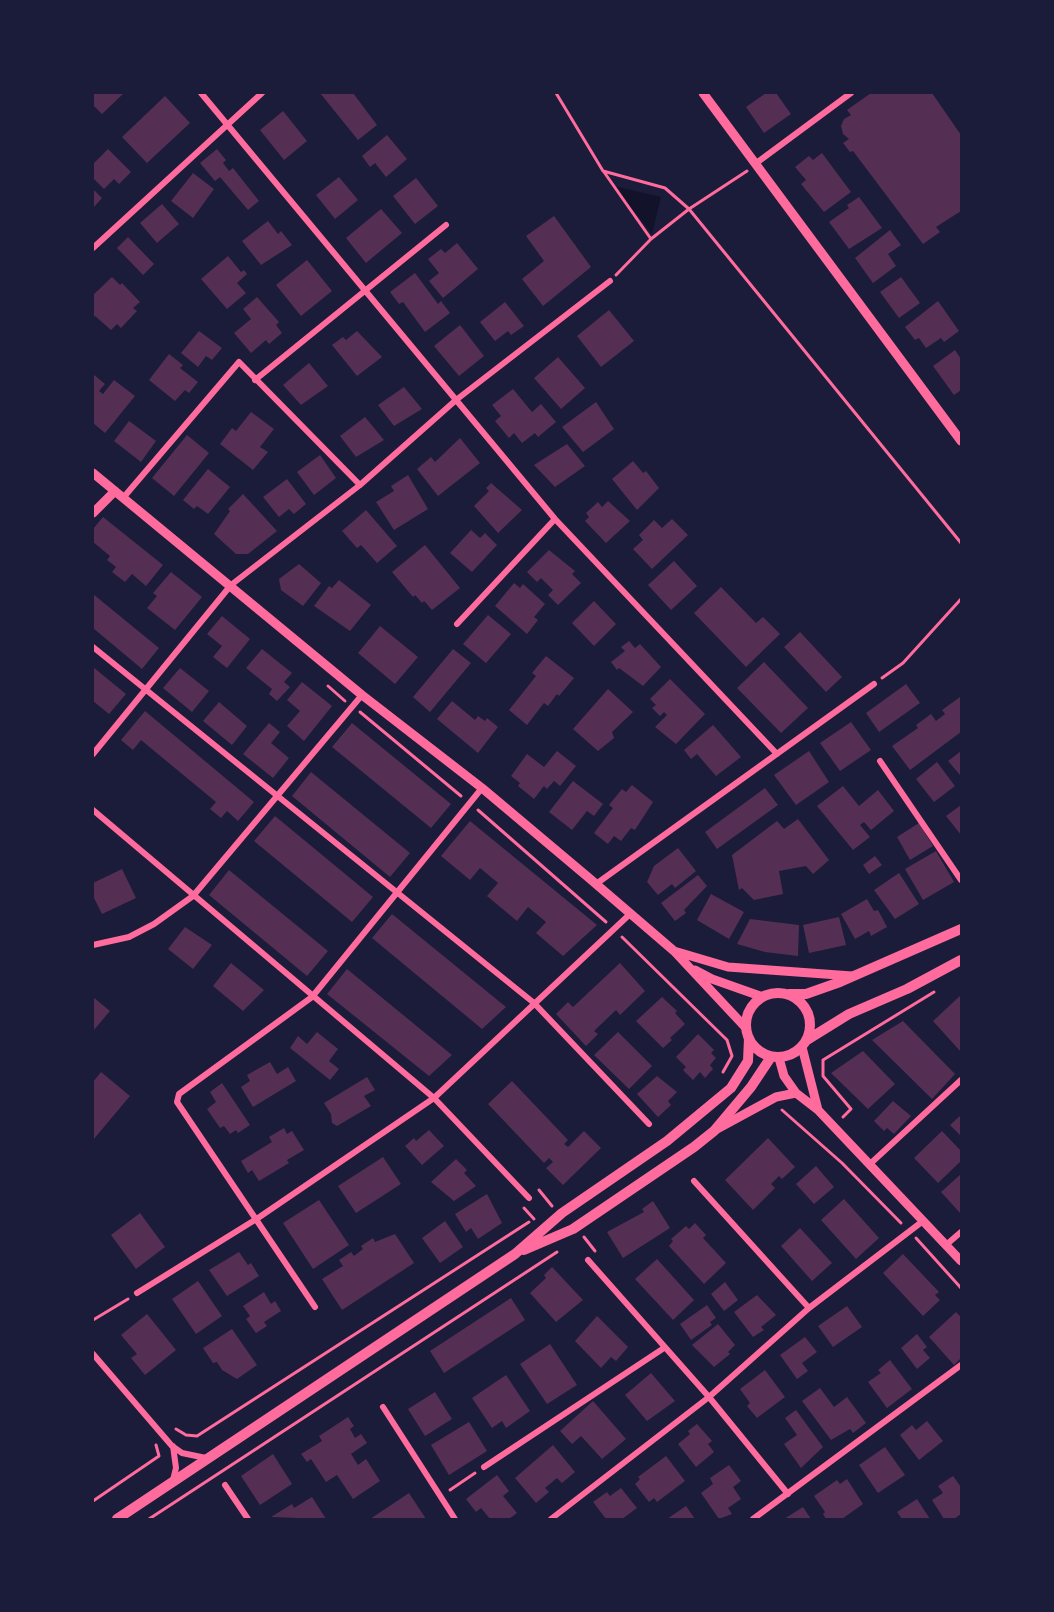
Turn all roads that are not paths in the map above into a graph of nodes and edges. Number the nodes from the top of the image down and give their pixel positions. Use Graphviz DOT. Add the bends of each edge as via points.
graph roads {
  1 [pos="201,93"];
  2 [pos="262,93"];
  3 [pos="703,93"];
  4 [pos="851,93"];
  5 [pos="227,125"];
  6 [pos="755,164"];
  7 [pos="446,225"];
  8 [pos="93,248"];
  9 [pos="610,281"];
  10 [pos="365,290"];
  11 [pos="255,380"];
  12 [pos="456,400"];
  13 [pos="961,441"];
  14 [pos="93,473"];
  15 [pos="360,485"];
  16 [pos="119,494"];
  17 [pos="93,513"];
  18 [pos="555,519"];
  19 [pos="231,585"];
  20 [pos="457,624"];
  21 [pos="93,647"];
  22 [pos="874,684"];
  23 [pos="146,691"];
  24 [pos="362,695"];
  25 [pos="93,754"];
  26 [pos="777,754"];
  27 [pos="880,761"];
  28 [pos="482,788"];
  29 [pos="276,796"];
  30 [pos="93,810"];
  31 [pos="961,880"];
  32 [pos="596,884"];
  33 [pos="396,892"];
  34 [pos="193,896"];
  35 [pos="630,914"];
  36 [pos="961,928"];
  37 [pos="93,945"];
  38 [pos="674,951"];
  39 [pos="961,960"];
  40 [pos="688,966"];
  41 [pos="852,976"];
  42 [pos="788,994"];
  43 [pos="312,997"];
  44 [pos="763,997"];
  45 [pos="534,1003"];
  46 [pos="747,1033"];
  47 [pos="805,1044"];
  48 [pos="775,1058"];
  49 [pos="961,1080"];
  50 [pos="796,1093"];
  51 [pos="434,1098"];
  52 [pos="818,1110"];
  53 [pos="649,1124"];
  54 [pos="714,1131"];
  55 [pos="870,1164"];
  56 [pos="694,1182"];
  57 [pos="529,1198"];
  58 [pos="258,1218"];
  59 [pos="923,1221"];
  60 [pos="961,1232"];
  61 [pos="946,1245"];
  62 [pos="515,1254"];
  63 [pos="588,1260"];
  64 [pos="961,1261"];
  65 [pos="137,1293"];
  66 [pos="315,1307"];
  67 [pos="809,1308"];
  68 [pos="664,1348"];
  69 [pos="93,1354"];
  70 [pos="961,1365"];
  71 [pos="709,1397"];
  72 [pos="383,1407"];
  73 [pos="172,1446"];
  74 [pos="206,1458"];
  75 [pos="484,1467"];
  76 [pos="173,1481"];
  77 [pos="225,1485"];
  78 [pos="788,1494"];
  79 [pos="117,1519"];
  80 [pos="248,1519"];
  81 [pos="455,1519"];
  82 [pos="552,1519"];
  83 [pos="753,1519"];
  1 -- 5 [label="street"];
  2 -- 5 [label="street"];
  3 -- 6 [label="street"];
  4 -- 6 [label="street"];
  5 -- 8 [label="street"];
  5 -- 10 [label="street"];
  6 -- 13 [label="street"];
  7 -- 10 [label="street"];
  9 -- 12 [label="street"];
  10 -- 11 [label="street"];
  10 -- 12 [label="street"];
  11 -- 15 [label="street"];
  11 -- 16 [label="street" via="239,362"];
  12 -- 15 [label="street"];
  12 -- 18 [label="street"];
  14 -- 16 [label="street"];
  15 -- 19 [label="street"];
  16 -- 17 [label="street"];
  16 -- 19 [label="street"];
  18 -- 20 [label="street"];
  18 -- 26 [label="street"];
  19 -- 23 [label="street"];
  19 -- 24 [label="street"];
  21 -- 23 [label="street"];
  22 -- 26 [label="street"];
  23 -- 25 [label="street"];
  23 -- 29 [label="street"];
  24 -- 28 [label="street"];
  24 -- 29 [label="street"];
  26 -- 32 [label="street"];
  27 -- 31 [label="street"];
  28 -- 32 [label="street"];
  28 -- 33 [label="street"];
  29 -- 33 [label="street"];
  29 -- 34 [label="street"];
  30 -- 34 [label="street"];
  32 -- 35 [label="street"];
  33 -- 43 [label="street"];
  33 -- 45 [label="street"];
  34 -- 37 [label="street" via="129,937"];
  34 -- 43 [label="street"];
  35 -- 38 [label="street"];
  35 -- 45 [label="street"];
  36 -- 41 [label="main road"];
  38 -- 40 [label="street"];
  38 -- 41 [label="street" via="728,967"];
  39 -- 47 [label="main road" via="849,1014"];
  40 -- 44 [label="street"];
  40 -- 46 [label="street"];
  41 -- 42 [label="main road" via="806,994"];
  42 -- 44 [label="main road"];
  42 -- 47 [label="main road" via="810,1016"];
  43 -- 51 [label="street"];
  43 -- 58 [label="street" via="179,1094 177,1102"];
  44 -- 46 [label="main road" via="752,1006"];
  45 -- 51 [label="street"];
  45 -- 53 [label="street"];
  46 -- 48 [label="main road" via="757,1050"];
  46 -- 62 [label="main road" via="748,1061 731,1088 667,1141 562,1213"];
  47 -- 48 [label="main road" via="792,1055"];
  47 -- 52 [label="street"];
  48 -- 50 [label="street"];
  48 -- 54 [label="main road"];
  49 -- 55 [label="street"];
  50 -- 52 [label="street"];
  50 -- 54 [label="street" via="776,1097"];
  51 -- 57 [label="street"];
  51 -- 58 [label="street"];
  52 -- 55 [label="street"];
  54 -- 62 [label="main road" via="573,1229"];
  55 -- 59 [label="street"];
  56 -- 67 [label="street"];
  58 -- 65 [label="street"];
  58 -- 66 [label="street"];
  59 -- 61 [label="street"];
  59 -- 67 [label="street"];
  60 -- 61 [label="street"];
  61 -- 64 [label="street"];
  62 -- 74 [label="main road"];
  63 -- 68 [label="street"];
  67 -- 71 [label="street"];
  68 -- 71 [label="street"];
  68 -- 75 [label="street"];
  69 -- 73 [label="street"];
  70 -- 78 [label="street"];
  71 -- 78 [label="street"];
  71 -- 82 [label="street"];
  72 -- 81 [label="street"];
  73 -- 74 [label="street" via="182,1453"];
  73 -- 76 [label="street" via="176,1468"];
  74 -- 76 [label="main road"];
  76 -- 79 [label="main road"];
  77 -- 80 [label="street"];
  78 -- 83 [label="street"];
}
